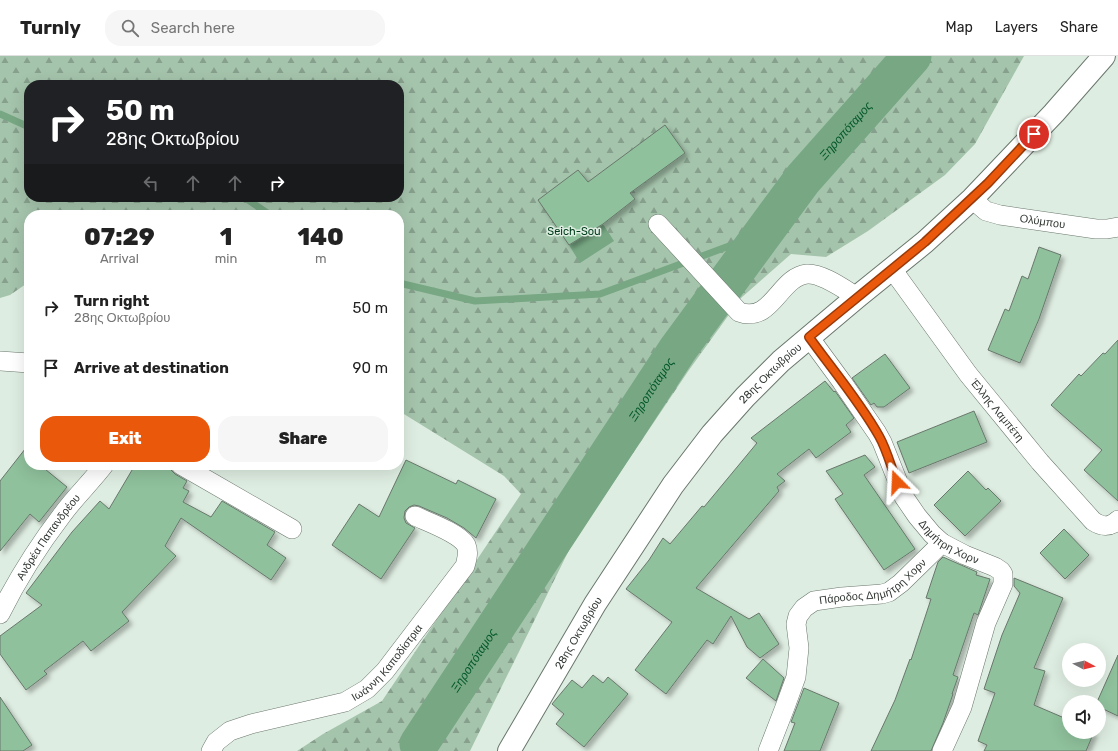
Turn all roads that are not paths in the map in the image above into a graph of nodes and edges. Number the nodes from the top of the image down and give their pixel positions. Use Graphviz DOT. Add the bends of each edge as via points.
graph roads {
  1 [pos="1104,56"];
  2 [pos="972,199"];
  3 [pos="658,224"];
  4 [pos="1118,227"];
  5 [pos="892,269"];
  6 [pos="857,297"];
  7 [pos="809,337"];
  8 [pos="0,362"];
  9 [pos="24,363"];
  10 [pos="100,470"];
  11 [pos="190,470"];
  12 [pos="415,516"];
  13 [pos="1118,520"];
  14 [pos="292,529"];
  15 [pos="942,543"];
  16 [pos="0,614"];
  17 [pos="211,751"];
  18 [pos="509,751"];
  19 [pos="768,751"];
  20 [pos="942,751"];
  1 -- 2 [label="main road, 28ης Οκτωβρίου"];
  2 -- 4 [label="street, Ολύμπου" via="986,211 1000,215 1096,229"];
  2 -- 5 [label="main road, 28ης Οκτωβρίου"];
  3 -- 6 [label="street" via="739,312 752,315 760,312 793,280 808,274 832,281"];
  5 -- 6 [label="main road, 28ης Οκτωβρίου"];
  5 -- 13 [label="street, Έλλης Λαμπέτη" via="968,374 1040,462 1093,521 1106,526"];
  6 -- 7 [label="main road, 28ης Οκτωβρίου"];
  7 -- 15 [label="street, Δημήτρη Χορν" via="877,433 907,503"];
  7 -- 18 [label="main road, 28ης Οκτωβρίου" via="761,380 730,413 677,479 595,604"];
  8 -- 9 [label="street"];
  10 -- 16 [label="street, Ανδρέα Παπανδρέου" via="52,529 20,577"];
  11 -- 14 [label="street"];
  12 -- 17 [label="street, Ιωάννη Καποδίστρια" via="459,537 466,546 468,556 465,566 385,671 367,689 345,702 230,731 216,742"];
  15 -- 19 [label="street, Πάροδος Δημήτρη Χορν" via="889,592 816,600 804,608 796,624 799,648 796,677"];
  15 -- 20 [label="street, Δημήτρη Χορν" via="995,567 1001,571 1004,578 986,623 962,707"];
}
